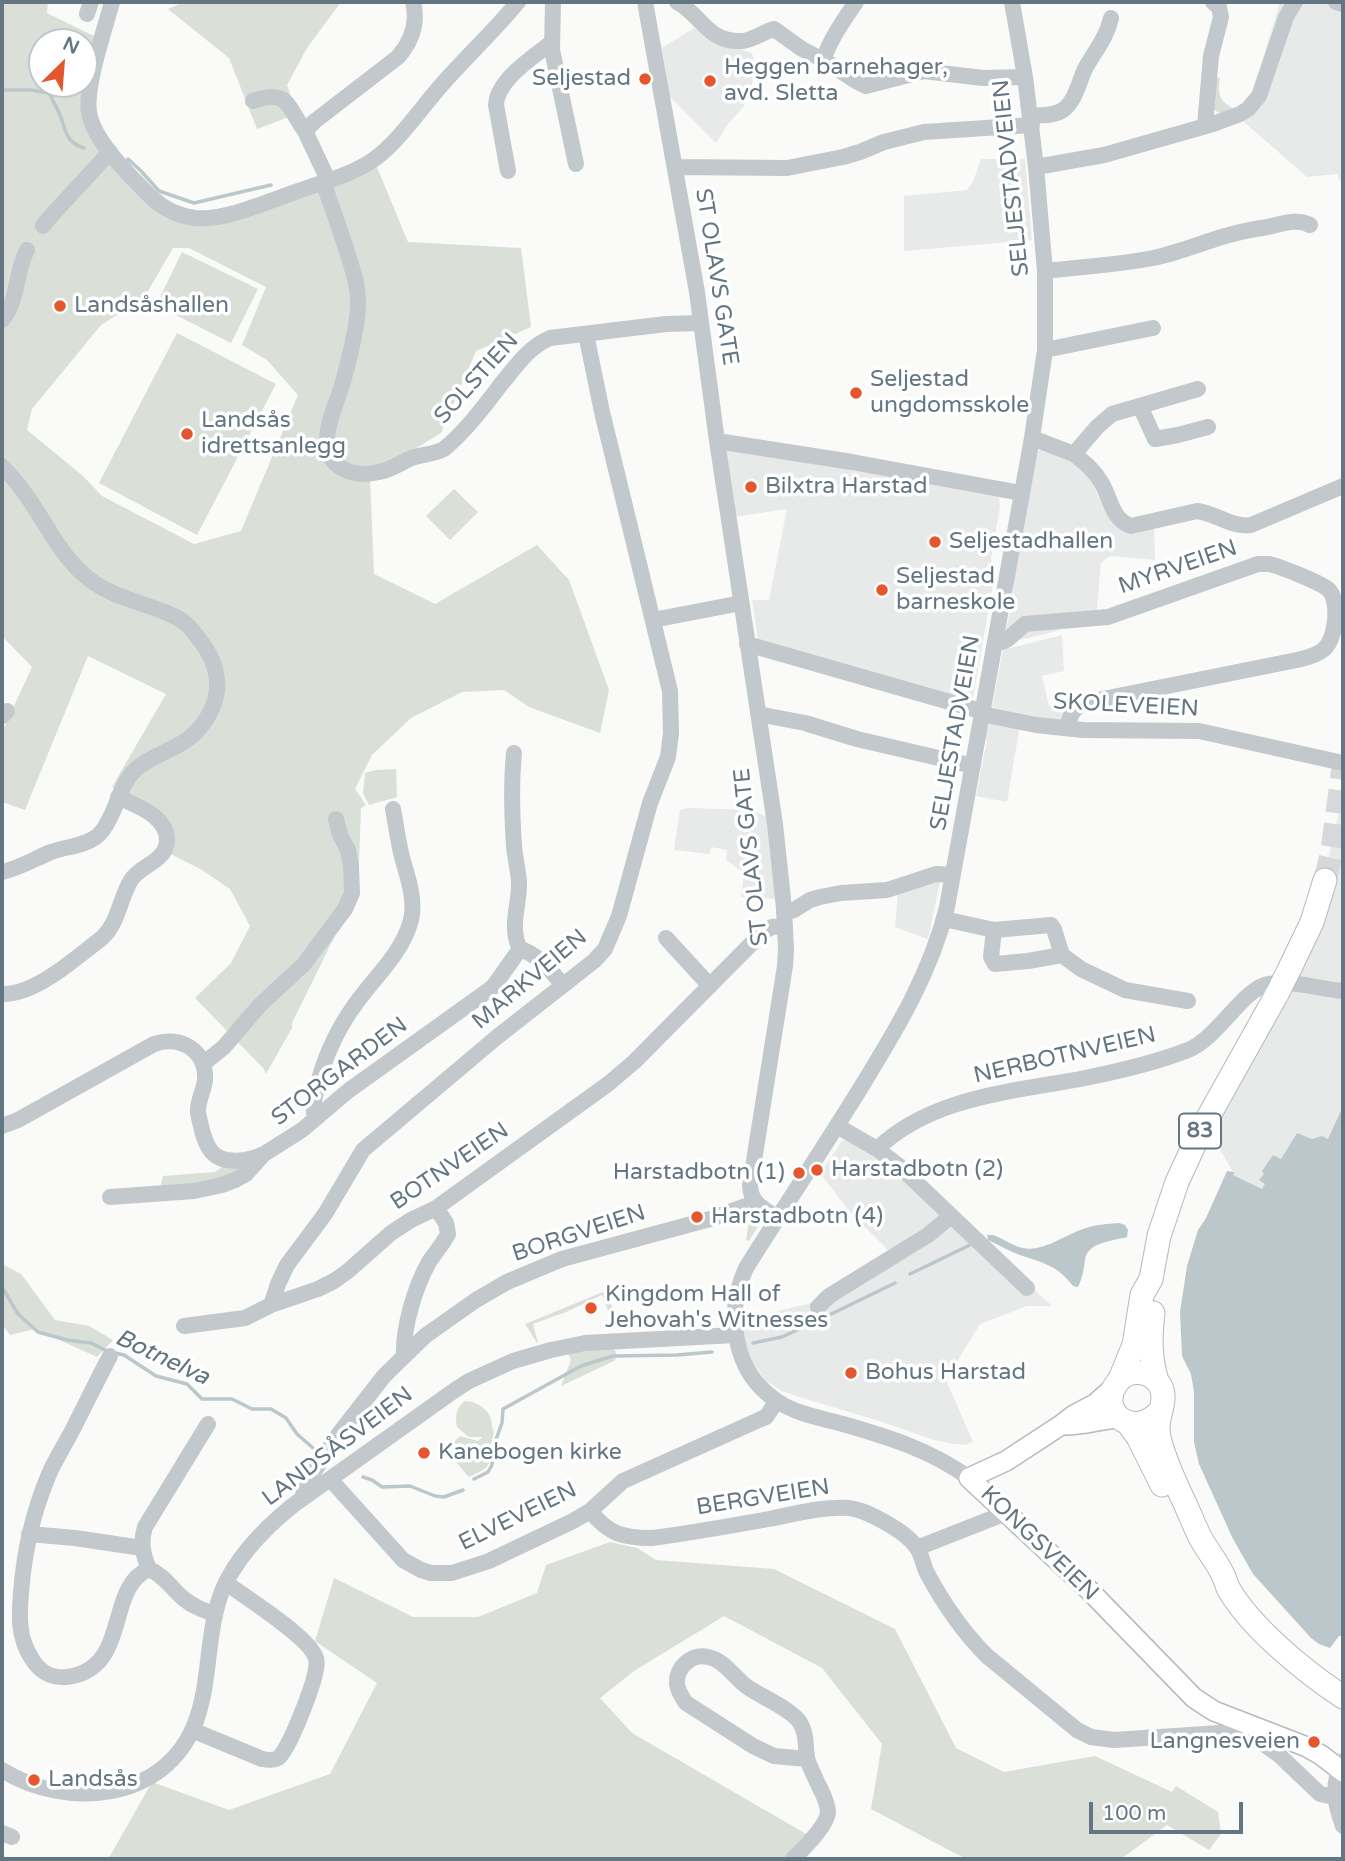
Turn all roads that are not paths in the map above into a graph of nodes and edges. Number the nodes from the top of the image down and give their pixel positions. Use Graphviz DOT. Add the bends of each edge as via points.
graph roads {
  1 [pos="112,2"];
  2 [pos="413,2"];
  3 [pos="518,2"];
  4 [pos="553,2"];
  5 [pos="669,2"];
  6 [pos="677,2"];
  7 [pos="856,2"];
  8 [pos="1012,2"];
  9 [pos="1213,2"];
  10 [pos="1295,2"];
  11 [pos="1336,2"];
  12 [pos="646,4"];
  13 [pos="1343,4"];
  14 [pos="1111,18"];
  15 [pos="551,43"];
  16 [pos="823,60"];
  17 [pos="1026,77"];
  18 [pos="253,101"];
  19 [pos="1031,121"];
  20 [pos="1205,126"];
  21 [pos="306,131"];
  22 [pos="110,152"];
  23 [pos="576,164"];
  24 [pos="675,167"];
  25 [pos="1036,167"];
  26 [pos="508,171"];
  27 [pos="326,181"];
  28 [pos="1310,225"];
  29 [pos="43,226"];
  30 [pos="27,250"];
  31 [pos="1045,271"];
  32 [pos="2,320"];
  33 [pos="701,323"];
  34 [pos="1153,328"];
  35 [pos="586,334"];
  36 [pos="1045,350"];
  37 [pos="1198,388"];
  38 [pos="1140,406"];
  39 [pos="1208,427"];
  40 [pos="1032,438"];
  41 [pos="717,441"];
  42 [pos="1074,454"];
  43 [pos="2,466"];
  44 [pos="1343,486"];
  45 [pos="1021,493"];
  46 [pos="741,603"];
  47 [pos="653,620"];
  48 [pos="995,641"];
  49 [pos="747,644"];
  50 [pos="982,713"];
  51 [pos="758,714"];
  52 [pos="1067,728"];
  53 [pos="514,753"];
  54 [pos="1343,763"];
  55 [pos="973,766"];
  56 [pos="118,797"];
  57 [pos="393,809"];
  58 [pos="336,819"];
  59 [pos="2,872"];
  60 [pos="953,875"];
  61 [pos="1325,880"];
  62 [pos="944,919"];
  63 [pos="784,920"];
  64 [pos="994,930"];
  65 [pos="666,938"];
  66 [pos="520,949"];
  67 [pos="1062,954"];
  68 [pos="1287,982"];
  69 [pos="563,985"];
  70 [pos="710,986"];
  71 [pos="1343,991"];
  72 [pos="2,994"];
  73 [pos="1188,1001"];
  74 [pos="203,1064"];
  75 [pos="316,1118"];
  76 [pos="2,1126"];
  77 [pos="837,1126"];
  78 [pos="877,1149"];
  79 [pos="264,1154"];
  80 [pos="110,1197"];
  81 [pos="754,1202"];
  82 [pos="436,1208"];
  83 [pos="951,1216"];
  84 [pos="778,1218"];
  85 [pos="1151,1279"];
  86 [pos="1027,1288"];
  87 [pos="271,1305"];
  88 [pos="818,1307"];
  89 [pos="184,1326"];
  90 [pos="735,1335"];
  91 [pos="404,1355"];
  92 [pos="110,1356"];
  93 [pos="1157,1381"];
  94 [pos="1116,1384"];
  95 [pos="777,1401"];
  96 [pos="1160,1411"];
  97 [pos="1123,1420"];
  98 [pos="208,1424"];
  99 [pos="1061,1425"];
  100 [pos="1006,1461"];
  101 [pos="970,1478"];
  102 [pos="330,1479"];
  103 [pos="988,1494"];
  104 [pos="302,1498"];
  105 [pos="590,1511"];
  106 [pos="1006,1513"];
  107 [pos="29,1534"];
  108 [pos="142,1548"];
  109 [pos="917,1548"];
  110 [pos="149,1569"];
  111 [pos="226,1583"];
  112 [pos="1228,1587"];
  113 [pos="215,1614"];
  114 [pos="1343,1697"];
  115 [pos="192,1730"];
  116 [pos="807,1759"];
  117 [pos="1342,1767"];
  118 [pos="2,1770"];
  119 [pos="1334,1797"];
  120 [pos="1343,1826"];
  121 [pos="793,1859"];
  1 -- 22 [label="street" via="90,89 89,113"];
  2 -- 21 [label="street" via="416,14 405,50"];
  3 -- 27 [label="street" via="386,149 357,169"];
  4 -- 15 [label="street"];
  5 -- 12 [label="street"];
  6 -- 16 [label="street" via="717,36 740,41 774,29"];
  7 -- 16 [label="street"];
  8 -- 17 [label="street, SELJESTADVEIEN"];
  9 -- 20 [label="street" via="1221,17 1211,57"];
  10 -- 20 [label="street" via="1254,103 1240,114"];
  11 -- 13 [label="street"];
  12 -- 24 [label="street, ST OLAVS GATE"];
  14 -- 19 [label="street" via="1068,105"];
  15 -- 23 [label="street"];
  15 -- 26 [label="street" via="509,78 497,96"];
  16 -- 17 [label="street" via="866,86 924,71 983,78"];
  17 -- 19 [label="street, SELJESTADVEIEN"];
  18 -- 21 [label="street" via="280,97"];
  19 -- 24 [label="street" via="924,132 787,168"];
  19 -- 25 [label="street, SELJESTADVEIEN"];
  20 -- 25 [label="street" via="1104,155"];
  21 -- 27 [label="street"];
  22 -- 27 [label="street" via="161,206 197,218 241,211"];
  22 -- 29 [label="street"];
  24 -- 33 [label="street, ST OLAVS GATE"];
  25 -- 31 [label="street, SELJESTADVEIEN"];
  27 -- 35 [label="street, SOLSTIEN" via="359,298 327,441 329,454 342,470 382,472 412,457 439,452 534,347 551,338"];
  28 -- 31 [label="street" via="1296,221 1150,259"];
  30 -- 32 [label="street" via="20,262 14,298"];
  31 -- 36 [label="street, SELJESTADVEIEN"];
  33 -- 35 [label="street, SOLSTIEN"];
  33 -- 41 [label="street, ST OLAVS GATE"];
  34 -- 36 [label="street"];
  35 -- 47 [label="street, MARKVEIEN"];
  36 -- 40 [label="street, SELJESTADVEIEN"];
  37 -- 38 [label="street"];
  38 -- 39 [label="street" via="1155,439"];
  38 -- 42 [label="street" via="1112,414"];
  40 -- 42 [label="street"];
  40 -- 45 [label="street, SELJESTADVEIEN"];
  41 -- 45 [label="street"];
  41 -- 46 [label="street, ST OLAVS GATE"];
  42 -- 44 [label="street" via="1093,469 1116,516 1132,526 1197,511 1236,525 1251,525"];
  43 -- 56 [label="street" via="78,570 107,591 186,623 217,668 216,694 198,730 138,767"];
  45 -- 48 [label="street, SELJESTADVEIEN"];
  46 -- 47 [label="street"];
  46 -- 49 [label="street, ST OLAVS GATE"];
  47 -- 69 [label="street, MARKVEIEN" via="670,691 671,748 650,803 613,933 599,956"];
  48 -- 50 [label="street, SELJESTADVEIEN"];
  48 -- 52 [label="street, MYRVEIEN" via="1003,642 1025,624 1108,617 1258,564 1276,566 1318,583 1334,598 1333,633 1321,652 1083,703 1075,708"];
  49 -- 50 [label="street, SKOLEVEIEN"];
  49 -- 51 [label="street, ST OLAVS GATE"];
  50 -- 52 [label="street, SKOLEVEIEN"];
  50 -- 55 [label="street, SELJESTADVEIEN"];
  51 -- 55 [label="street"];
  51 -- 63 [label="street, ST OLAVS GATE"];
  52 -- 54 [label="street, SKOLEVEIEN" via="1199,731"];
  53 -- 66 [label="street" via="514,848 519,887 514,928"];
  55 -- 60 [label="street, SELJESTADVEIEN"];
  56 -- 59 [label="street" via="108,823 92,840"];
  56 -- 72 [label="street" via="162,824 167,841 163,853 132,878 110,931 43,981"];
  57 -- 75 [label="street" via="410,888 411,920 397,950 338,1032 317,1089"];
  58 -- 74 [label="street" via="351,866 352,893 345,909 304,964"];
  60 -- 62 [label="street, SELJESTADVEIEN"];
  60 -- 63 [label="street, BOTNVEIEN" via="936,874 887,890 810,900"];
  61 -- 68 [label="highway, 83"];
  62 -- 64 [label="street"];
  62 -- 77 [label="street, SELJESTADVEIEN" via="909,1007"];
  63 -- 70 [label="street, BOTNVEIEN" via="768,928"];
  63 -- 81 [label="street, ST OLAVS GATE" via="785,966 750,1186"];
  64 -- 67 [label="street" via="1051,925"];
  64 -- 67 [label="street" via="991,957 995,964"];
  65 -- 70 [label="street"];
  66 -- 69 [label="street" via="541,961"];
  66 -- 75 [label="street, STORGARDEN" via="493,987"];
  67 -- 73 [label="street" via="1081,969 1125,990"];
  68 -- 71 [label="street"];
  68 -- 78 [label="street, NERBOTNVEIEN" via="1254,990 1209,1037 1191,1049 1137,1066 950,1106 912,1123"];
  68 -- 85 [label="highway, 83" via="1189,1155 1165,1217"];
  69 -- 87 [label="street, MARKVEIEN" via="363,1150 325,1214 287,1265"];
  70 -- 82 [label="street, BOTNVEIEN" via="608,1084"];
  74 -- 76 [label="street" via="188,1046 164,1041"];
  74 -- 79 [label="street" via="205,1079 197,1108 209,1149 225,1160"];
  75 -- 79 [label="street, STORGARDEN"];
  77 -- 78 [label="street"];
  77 -- 84 [label="street, SELJESTADVEIEN"];
  78 -- 83 [label="street"];
  79 -- 80 [label="street, STORGARDEN" via="246,1174 222,1185"];
  81 -- 84 [label="street"];
  81 -- 91 [label="street, BORGVEIEN" via="538,1268 476,1300"];
  82 -- 87 [label="street, BOTNVEIEN" via="391,1233 334,1281"];
  82 -- 91 [label="street" via="447,1234 419,1287"];
  83 -- 86 [label="street"];
  83 -- 88 [label="street"];
  84 -- 90 [label="street, SELJESTADVEIEN" via="741,1279"];
  85 -- 93 [label="highway, 83" via="1150,1348"];
  85 -- 94 [label="highway, 83" via="1142,1295 1134,1345"];
  87 -- 89 [label="street, BOTNVEIEN" via="236,1320"];
  90 -- 95 [label="street, KONGSVEIEN" via="748,1370"];
  90 -- 102 [label="street, LANDSÅSVEIEN" via="585,1343 513,1361 469,1381"];
  91 -- 104 [label="street, BORGVEIEN" via="345,1425"];
  92 -- 107 [label="street" via="49,1474"];
  93 -- 94 [label="highway" via="1138,1372"];
  93 -- 96 [label="highway, 83" via="1163,1393"];
  94 -- 97 [label="highway, 83" via="1112,1407"];
  94 -- 99 [label="main road"];
  95 -- 101 [label="street, KONGSVEIEN" via="904,1442"];
  95 -- 105 [label="street, ELVEVEIEN" via="761,1419 623,1481"];
  96 -- 97 [label="highway" via="1144,1423"];
  96 -- 112 [label="highway, 83" via="1158,1430 1165,1457"];
  97 -- 99 [label="main road"];
  97 -- 112 [label="highway, 83" via="1138,1437 1198,1550"];
  98 -- 108 [label="street" via="148,1520"];
  99 -- 100 [label="main road"];
  100 -- 101 [label="main road"];
  100 -- 103 [label="main road"];
  101 -- 103 [label="main road, KONGSVEIEN"];
  102 -- 104 [label="street, LANDSÅSVEIEN"];
  102 -- 105 [label="street, ELVEVEIEN" via="403,1560 431,1573 452,1573 481,1564"];
  103 -- 106 [label="main road, KONGSVEIEN"];
  104 -- 111 [label="street, LANDSÅSVEIEN" via="265,1531"];
  105 -- 109 [label="street, BERGVEIEN" via="614,1532 652,1538 847,1508 895,1528"];
  106 -- 109 [label="street"];
  106 -- 117 [label="main road, KONGSVEIEN" via="1194,1698"];
  107 -- 108 [label="street"];
  107 -- 110 [label="street" via="20,1627 33,1662 55,1677 84,1672 103,1657 131,1586"];
  108 -- 110 [label="street"];
  109 -- 119 [label="street, BERGVEIEN" via="951,1613 976,1644 1077,1730 1114,1740 1236,1732 1279,1755 1320,1794"];
  110 -- 113 [label="street" via="199,1609"];
  111 -- 113 [label="street, LANDSÅSVEIEN"];
  111 -- 115 [label="street" via="310,1648 317,1667 283,1752 274,1759 262,1759"];
  112 -- 114 [label="highway, 83" via="1270,1638"];
  113 -- 115 [label="street, LANDSÅSVEIEN" via="202,1698"];
  115 -- 118 [label="street, LANDSÅSVEIEN" via="164,1766 117,1791 62,1791"];
  116 -- 116 [label="street" via="804,1730 786,1710 743,1684 720,1661 699,1656 684,1664 677,1684 686,1703 774,1756"];
  116 -- 121 [label="street" via="828,1812"];
  117 -- 119 [label="street"];
  119 -- 120 [label="street"];
}
